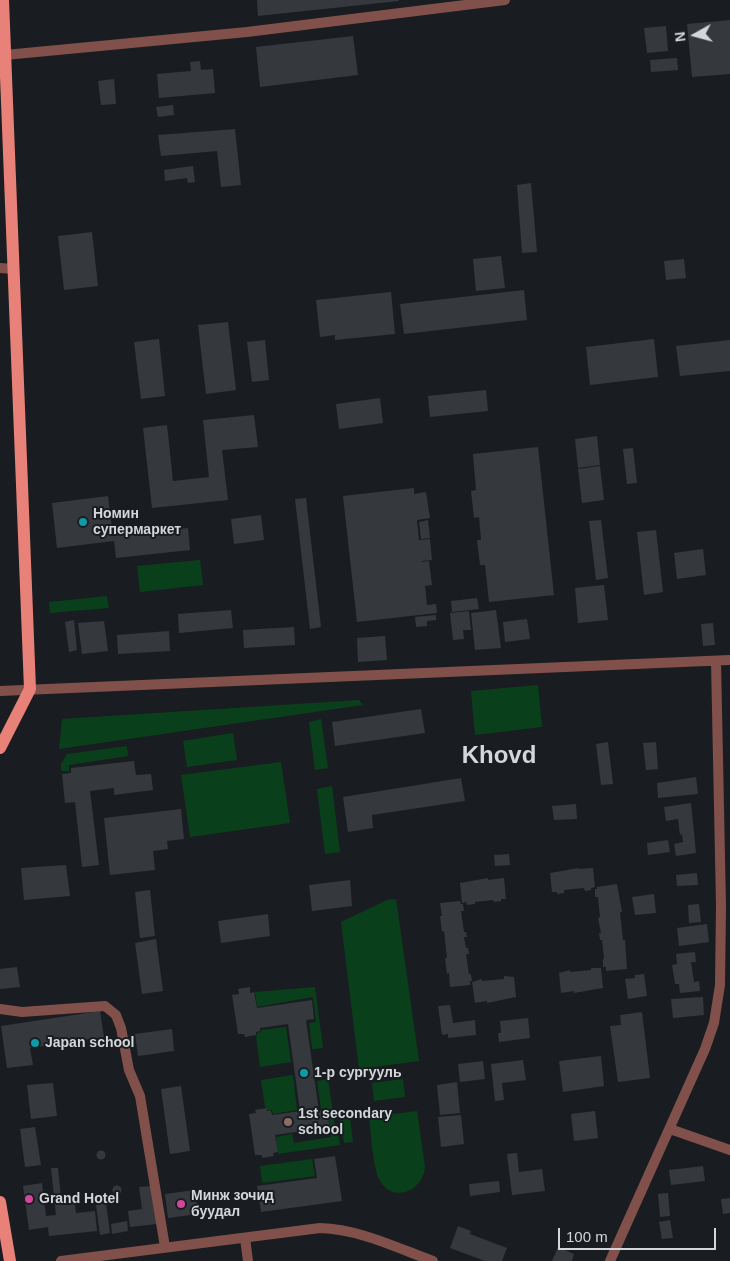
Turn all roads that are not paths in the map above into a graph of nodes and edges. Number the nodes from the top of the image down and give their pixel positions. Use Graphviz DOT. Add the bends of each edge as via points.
graph roads {
  1 [pos="3,0"];
  2 [pos="505,0"];
  3 [pos="5,55"];
  4 [pos="0,268"];
  5 [pos="13,269"];
  6 [pos="730,660"];
  7 [pos="716,661"];
  8 [pos="30,689"];
  9 [pos="0,691"];
  10 [pos="0,748"];
  11 [pos="0,1009"];
  12 [pos="670,1129"];
  13 [pos="730,1150"];
  14 [pos="0,1202"];
  15 [pos="244,1238"];
  16 [pos="165,1247"];
  17 [pos="10,1261"];
  18 [pos="61,1261"];
  19 [pos="248,1261"];
  20 [pos="433,1261"];
  21 [pos="610,1261"];
  1 -- 3 [label="main road"];
  2 -- 3 [label="street" via="247,32"];
  3 -- 5 [label="main road"];
  4 -- 5 [label="street"];
  5 -- 8 [label="main road"];
  6 -- 7 [label="street"];
  7 -- 8 [label="street"];
  7 -- 12 [label="street" via="721,905 718,1001 705,1049"];
  8 -- 9 [label="street"];
  8 -- 10 [label="main road"];
  11 -- 16 [label="street" via="22,1012 105,1006 116,1015 129,1070 140,1096"];
  12 -- 13 [label="street"];
  12 -- 21 [label="street"];
  14 -- 17 [label="main road"];
  15 -- 16 [label="street"];
  15 -- 19 [label="street"];
  15 -- 20 [label="street" via="307,1229 337,1229"];
  16 -- 18 [label="street"];
}
